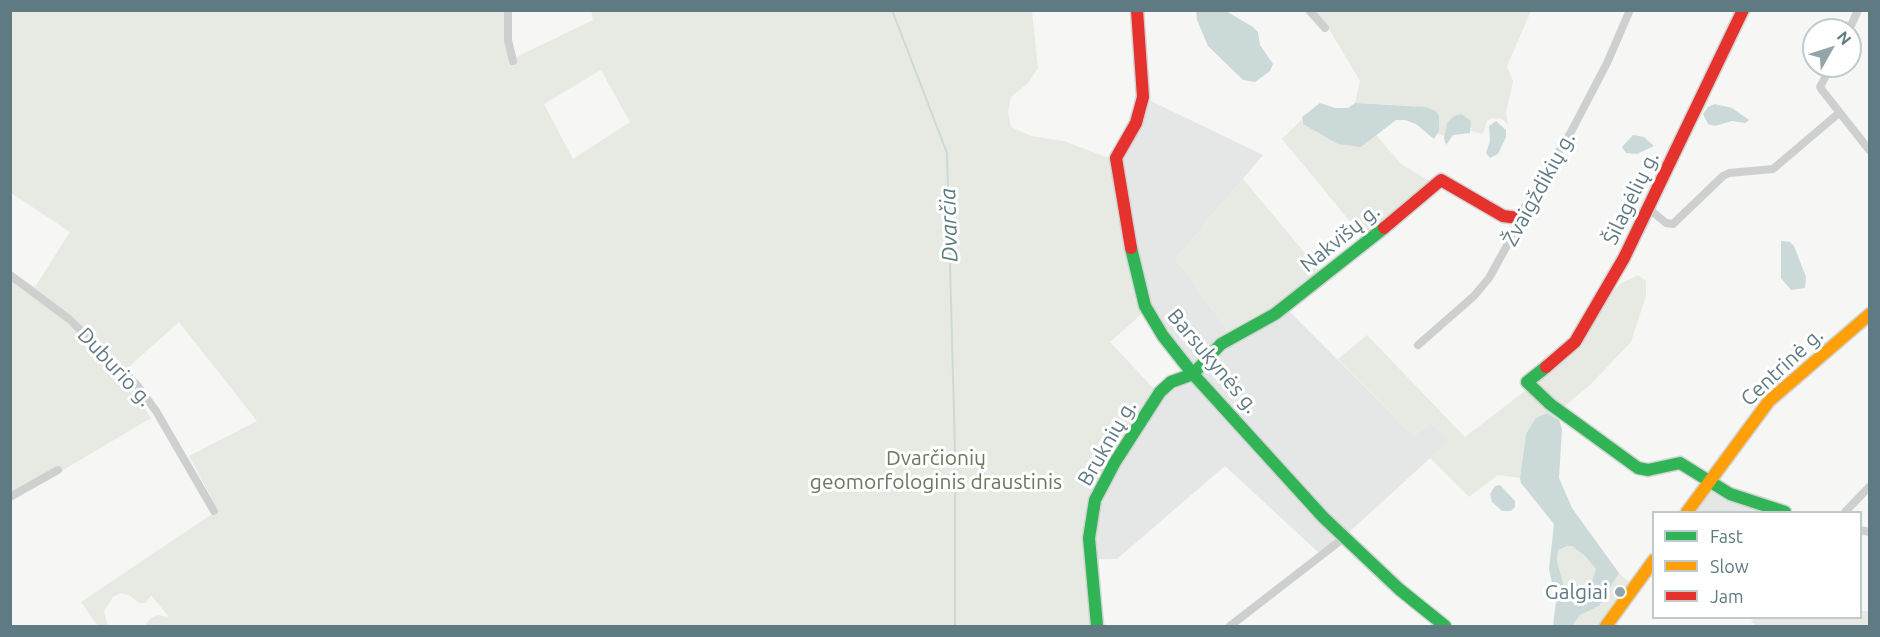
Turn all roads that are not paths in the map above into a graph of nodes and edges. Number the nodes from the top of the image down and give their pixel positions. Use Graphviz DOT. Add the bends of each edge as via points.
graph roads {
  1 [pos="508,10"];
  2 [pos="1137,10"];
  3 [pos="1309,10"];
  4 [pos="1630,10"];
  5 [pos="1743,10"];
  6 [pos="1325,28"];
  7 [pos="513,61"];
  8 [pos="1825,78"];
  9 [pos="1839,113"];
  10 [pos="1869,151"];
  11 [pos="1648,208"];
  12 [pos="1518,218"];
  13 [pos="10,274"];
  14 [pos="1869,314"];
  15 [pos="1418,345"];
  16 [pos="1193,374"];
  17 [pos="58,470"];
  18 [pos="1709,482"];
  19 [pos="1869,486"];
  20 [pos="10,497"];
  21 [pos="214,511"];
  22 [pos="1688,511"];
  23 [pos="1779,511"];
  24 [pos="1847,511"];
  25 [pos="1345,537"];
  26 [pos="1652,561"];
  27 [pos="1097,627"];
  28 [pos="1230,627"];
  29 [pos="1445,627"];
  30 [pos="1605,627"];
  1 -- 7 [label="street"];
  2 -- 16 [label="street, Barsukynės g." via="1143,96 1136,123 1116,158 1118,173 1145,306"];
  3 -- 6 [label="street"];
  4 -- 12 [label="street, Žvaigždikių g." via="1571,132"];
  5 -- 11 [label="street, Šilagėlių g."];
  8 -- 9 [label="street" via="1821,87"];
  9 -- 10 [label="street"];
  9 -- 11 [label="street" via="1773,169 1723,176 1674,224 1666,223"];
  11 -- 18 [label="street, Šilagėlių g." via="1575,342 1527,382 1550,404 1638,468 1648,470 1680,463"];
  12 -- 15 [label="street, Žvaigždikių g." via="1514,233 1482,288"];
  12 -- 16 [label="street, Nakvišų g." via="1503,216 1441,180 1350,258 1275,314 1221,344"];
  13 -- 21 [label="street, Duburio g." via="69,318 136,384"];
  14 -- 18 [label="street, Centrinė g." via="1769,401"];
  16 -- 25 [label="street, Barsukynės g."];
  16 -- 27 [label="street, Bruknių g." via="1171,382 1160,392 1095,500 1089,538"];
  17 -- 20 [label="street"];
  18 -- 22 [label="street, Centrinė g."];
  18 -- 23 [label="street" via="1741,499"];
  19 -- 24 [label="street"];
  25 -- 28 [label="street"];
  25 -- 29 [label="street, Barsukynės g."];
  26 -- 30 [label="street"];
}
